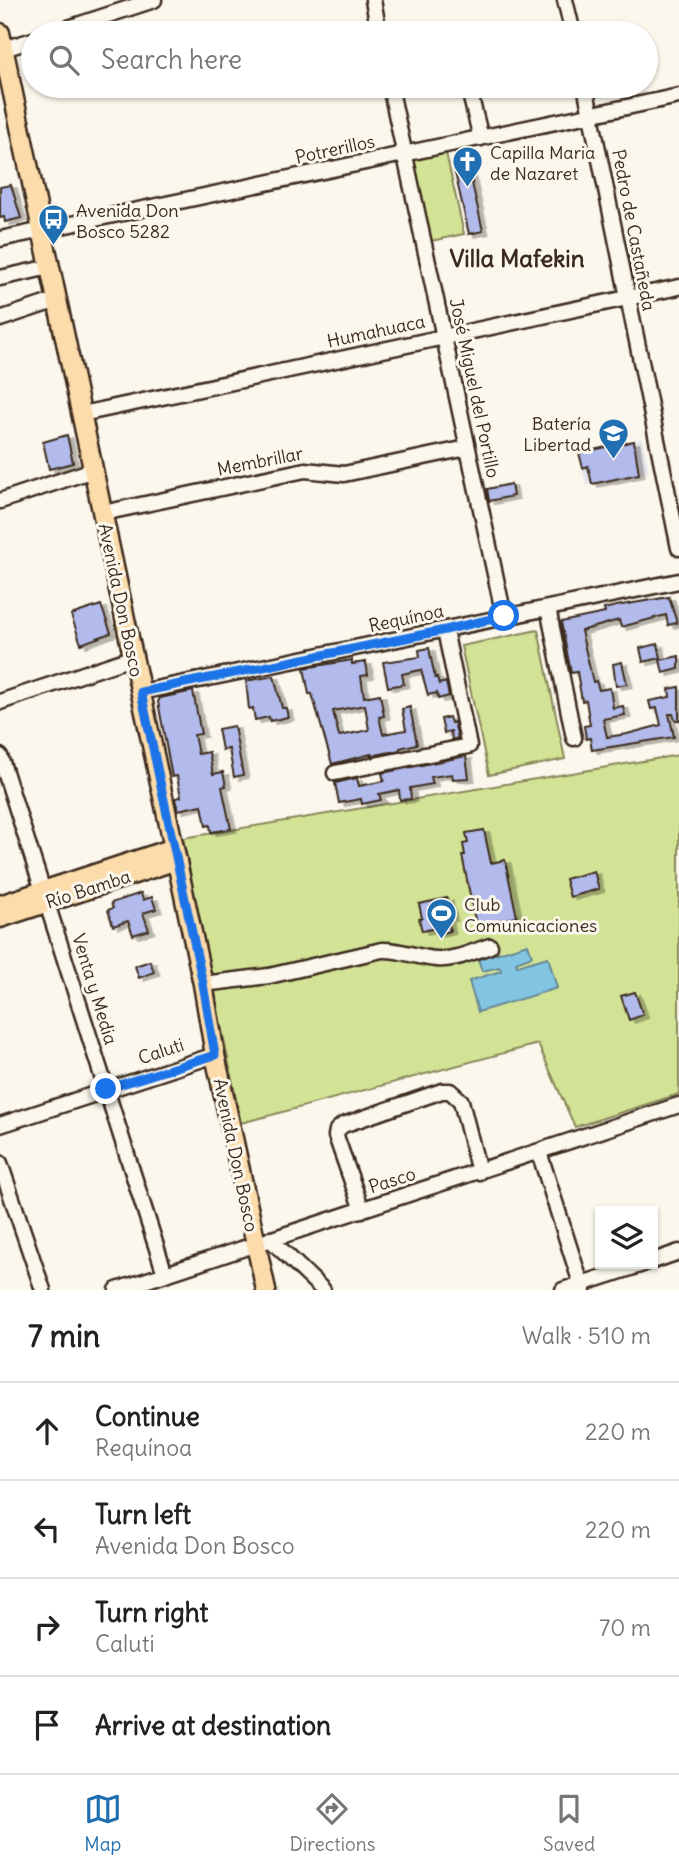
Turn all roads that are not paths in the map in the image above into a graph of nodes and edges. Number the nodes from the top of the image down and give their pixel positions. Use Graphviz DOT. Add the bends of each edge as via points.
graph roads {
  1 [pos="154,0"];
  2 [pos="373,0"];
  3 [pos="565,0"];
  4 [pos="90,21"];
  5 [pos="377,21"];
  6 [pos="570,21"];
  7 [pos="21,42"];
  8 [pos="1,44"];
  9 [pos="679,96"];
  10 [pos="392,98"];
  11 [pos="471,98"];
  12 [pos="588,98"];
  13 [pos="591,114"];
  14 [pos="481,138"];
  15 [pos="404,154"];
  16 [pos="42,230"];
  17 [pos="0,239"];
  18 [pos="50,267"];
  19 [pos="0,278"];
  20 [pos="679,287"];
  21 [pos="628,298"];
  22 [pos="57,300"];
  23 [pos="0,319"];
  24 [pos="445,336"];
  25 [pos="82,414"];
  26 [pos="467,448"];
  27 [pos="93,470"];
  28 [pos="0,501"];
  29 [pos="103,513"];
  30 [pos="679,548"];
  31 [pos="679,581"];
  32 [pos="548,608"];
  33 [pos="504,616"];
  34 [pos="445,630"];
  35 [pos="134,657"];
  36 [pos="141,692"];
  37 [pos="0,702"];
  38 [pos="574,738"];
  39 [pos="0,756"];
  40 [pos="335,773"];
  41 [pos="176,854"];
  42 [pos="46,896"];
  43 [pos="0,905"];
  44 [pos="0,918"];
  45 [pos="490,946"];
  46 [pos="203,984"];
  47 [pos="215,1055"];
  48 [pos="106,1089"];
  49 [pos="679,1105"];
  50 [pos="0,1125"];
  51 [pos="539,1153"];
  52 [pos="0,1163"];
  53 [pos="479,1172"];
  54 [pos="362,1210"];
  55 [pos="262,1242"];
  56 [pos="679,1252"];
  57 [pos="658,1259"];
  58 [pos="630,1269"];
  59 [pos="165,1274"];
  60 [pos="582,1287"];
  61 [pos="43,1290"];
  62 [pos="117,1290"];
  63 [pos="266,1290"];
  64 [pos="323,1290"];
  65 [pos="564,1290"];
  1 -- 4 [label="street"];
  2 -- 5 [label="street"];
  3 -- 6 [label="street"];
  7 -- 8 [label="street"];
  8 -- 16 [label="main road, Avenida Don Bosco"];
  9 -- 13 [label="street, Potrerillos"];
  10 -- 15 [label="street, José Miguel del Portillo"];
  11 -- 14 [label="street"];
  12 -- 13 [label="street, Pedro de Castañeda"];
  13 -- 14 [label="street, Potrerillos"];
  13 -- 21 [label="street, Pedro de Castañeda"];
  14 -- 15 [label="street, Potrerillos"];
  15 -- 16 [label="street, Potrerillos"];
  15 -- 24 [label="street, José Miguel del Portillo"];
  16 -- 17 [label="street, Potrerillos"];
  16 -- 18 [label="main road, Avenida Don Bosco"];
  18 -- 19 [label="street"];
  18 -- 22 [label="main road, Avenida Don Bosco"];
  20 -- 21 [label="street, Humahuaca"];
  21 -- 24 [label="street, Humahuaca"];
  21 -- 30 [label="street, Pedro de Castañeda"];
  22 -- 23 [label="street"];
  22 -- 25 [label="main road, Avenida Don Bosco"];
  24 -- 25 [label="street, Humahuaca"];
  24 -- 26 [label="street, José Miguel del Portillo"];
  25 -- 27 [label="main road, Avenida Don Bosco"];
  26 -- 29 [label="street, Membrillar" via="344,474 305,470"];
  26 -- 33 [label="street, José Miguel del Portillo"];
  27 -- 28 [label="street"];
  27 -- 29 [label="main road, Avenida Don Bosco"];
  29 -- 35 [label="main road, Avenida Don Bosco"];
  31 -- 32 [label="street, Requínoa"];
  32 -- 33 [label="street, Requínoa"];
  32 -- 38 [label="street"];
  33 -- 34 [label="street, Requínoa"];
  34 -- 36 [label="street, Requínoa"];
  34 -- 40 [label="street" via="469,746"];
  35 -- 36 [label="main road, Avenida Don Bosco"];
  35 -- 37 [label="street"];
  36 -- 41 [label="main road, Avenida Don Bosco"];
  39 -- 42 [label="street, Venta y Media"];
  41 -- 42 [label="main road, Río Bamba"];
  41 -- 46 [label="main road, Avenida Don Bosco"];
  42 -- 43 [label="main road, Río Bamba"];
  42 -- 44 [label="main road, Río Bamba"];
  42 -- 48 [label="street, Venta y Media"];
  45 -- 46 [label="street" via="446,959 382,950 269,976"];
  46 -- 47 [label="main road, Avenida Don Bosco"];
  47 -- 48 [label="street, Caluti"];
  47 -- 55 [label="main road, Avenida Don Bosco"];
  48 -- 50 [label="street, Caluti"];
  48 -- 59 [label="street, Venta y Media"];
  49 -- 51 [label="street, Pasco"];
  51 -- 53 [label="street, Pasco"];
  51 -- 60 [label="street"];
  52 -- 61 [label="street"];
  53 -- 54 [label="street, Pasco"];
  53 -- 54 [label="street" via="461,1101 450,1091 442,1091 337,1130"];
  54 -- 55 [label="street, Pasco"];
  55 -- 59 [label="street, Pasco"];
  55 -- 63 [label="main road, Avenida Don Bosco"];
  55 -- 64 [label="street"];
  56 -- 57 [label="street"];
  58 -- 60 [label="street"];
  59 -- 62 [label="street, Pasco"];
  60 -- 65 [label="street"];
}
